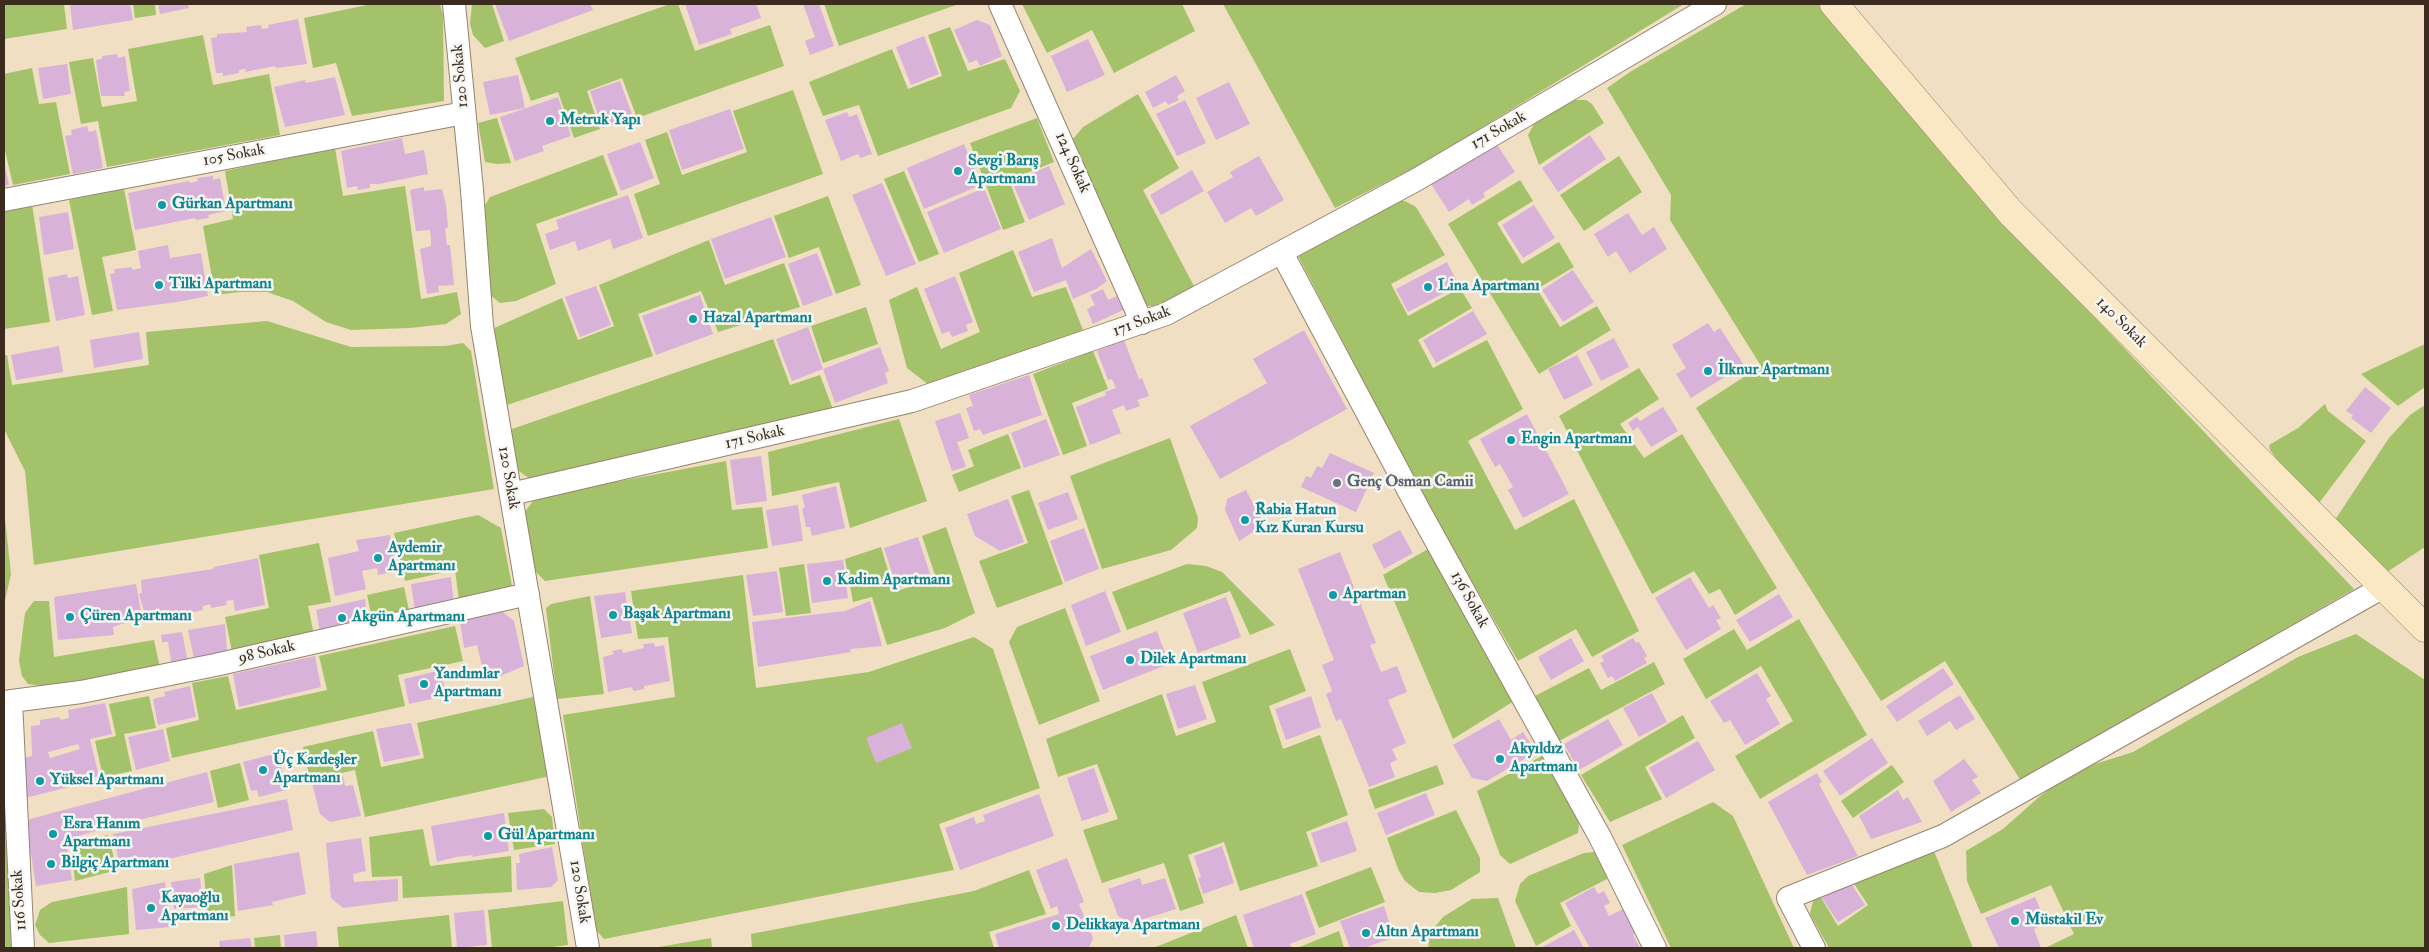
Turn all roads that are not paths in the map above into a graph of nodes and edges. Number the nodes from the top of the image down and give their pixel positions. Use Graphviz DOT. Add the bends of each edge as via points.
graph roads {
  1 [pos="454,4"];
  2 [pos="1000,4"];
  3 [pos="1715,4"];
  4 [pos="1834,4"];
  5 [pos="464,113"];
  6 [pos="4,200"];
  7 [pos="1282,253"];
  8 [pos="1142,323"];
  9 [pos="510,494"];
  10 [pos="2386,586"];
  11 [pos="528,594"];
  12 [pos="2425,628"];
  13 [pos="7,702"];
  14 [pos="23,948"];
  15 [pos="588,948"];
  16 [pos="1655,948"];
  17 [pos="1814,948"];
  1 -- 5 [label="street, 120 Sokak"];
  2 -- 8 [label="street, 124 Sokak"];
  3 -- 7 [label="street, 171 Sokak" via="1502,130"];
  4 -- 10 [label="main road, 140 Sokak" via="2011,213"];
  5 -- 6 [label="street, 105 Sokak"];
  5 -- 9 [label="street, 120 Sokak" via="482,326"];
  7 -- 8 [label="street, 171 Sokak" via="1166,314"];
  7 -- 16 [label="street, 136 Sokak" via="1420,512 1600,837"];
  8 -- 9 [label="street, 171 Sokak" via="912,401"];
  9 -- 11 [label="street, 120 Sokak"];
  10 -- 12 [label="main road, 140 Sokak"];
  10 -- 17 [label="street" via="1943,836 1788,898"];
  11 -- 13 [label="street, 98 Sokak" via="215,665 81,692"];
  11 -- 15 [label="street, 120 Sokak"];
  13 -- 14 [label="street, 116 Sokak"];
}
